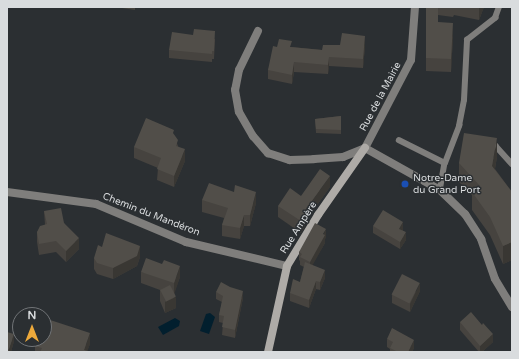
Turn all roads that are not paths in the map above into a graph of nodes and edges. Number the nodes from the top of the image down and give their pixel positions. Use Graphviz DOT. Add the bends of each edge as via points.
graph roads {
  1 [pos="415,7"];
  2 [pos="499,7"];
  3 [pos="258,31"];
  4 [pos="399,140"];
  5 [pos="482,141"];
  6 [pos="365,148"];
  7 [pos="445,162"];
  8 [pos="512,164"];
  9 [pos="440,190"];
  10 [pos="7,192"];
  11 [pos="287,266"];
  12 [pos="512,307"];
  13 [pos="268,352"];
  1 -- 6 [label="street, Rue de la Mairie" via="412,60"];
  2 -- 7 [label="lane" via="495,18 467,40 459,136"];
  3 -- 6 [label="street" via="239,70 235,90 239,112 253,136 268,153 290,160 314,159 343,156"];
  4 -- 7 [label="lane"];
  5 -- 8 [label="lane" via="496,146"];
  6 -- 9 [label="street"];
  6 -- 11 [label="street, Rue Ampère" via="318,215"];
  7 -- 9 [label="lane"];
  9 -- 12 [label="street" via="472,223 481,239 495,279"];
  10 -- 11 [label="street, Chemin du Mandéron" via="96,204 186,242"];
  11 -- 13 [label="street, Rue Ampère"];
}
